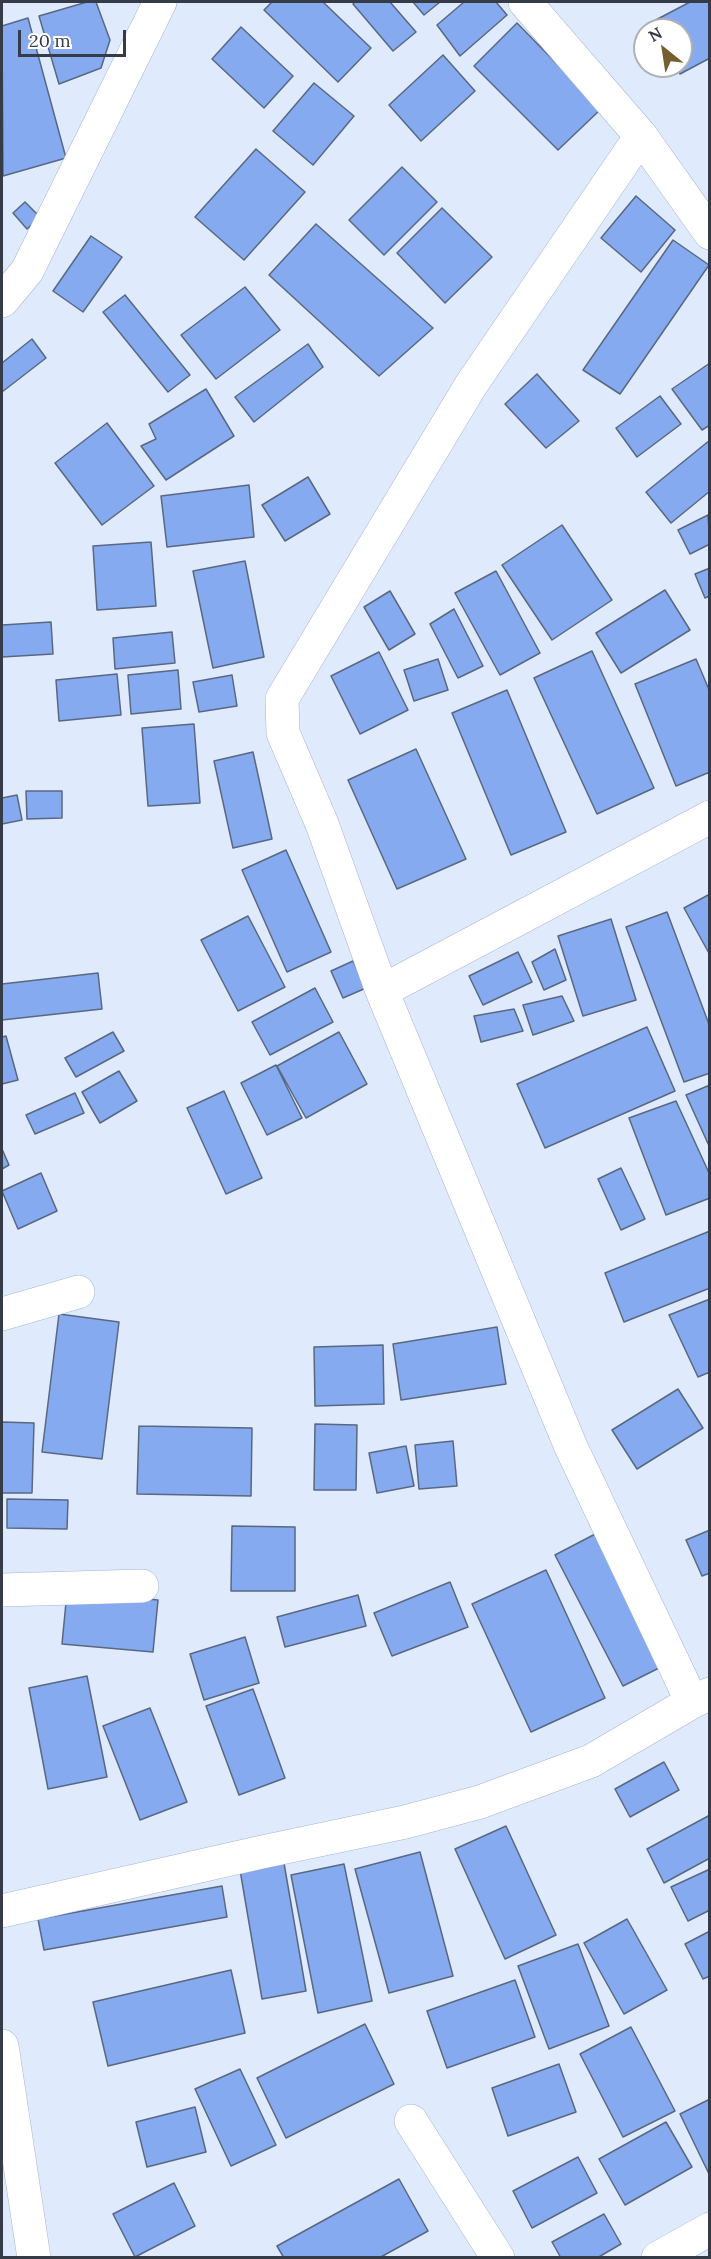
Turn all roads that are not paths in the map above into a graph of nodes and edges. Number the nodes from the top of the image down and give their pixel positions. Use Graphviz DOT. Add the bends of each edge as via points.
graph roads {
  1 [pos="160,2"];
  2 [pos="525,2"];
  3 [pos="641,136"];
  4 [pos="710,233"];
  5 [pos="2,301"];
  6 [pos="710,816"];
  7 [pos="382,991"];
  8 [pos="78,1292"];
  9 [pos="2,1314"];
  10 [pos="142,1586"];
  11 [pos="2,1590"];
  12 [pos="701,1698"];
  13 [pos="2,1911"];
  14 [pos="2,2046"];
  15 [pos="411,2121"];
  16 [pos="710,2229"];
  17 [pos="34,2258"];
  18 [pos="498,2258"];
  19 [pos="658,2258"];
  1 -- 5 [label="street" via="27,271"];
  2 -- 3 [label="street"];
  3 -- 4 [label="street"];
  3 -- 7 [label="street" via="471,385 282,699 283,733 322,825"];
  6 -- 7 [label="street"];
  7 -- 12 [label="street" via="571,1447"];
  8 -- 9 [label="street"];
  10 -- 11 [label="street"];
  12 -- 13 [label="street" via="591,1761 480,1802"];
  14 -- 17 [label="street"];
  15 -- 18 [label="street"];
  16 -- 19 [label="street"];
}
